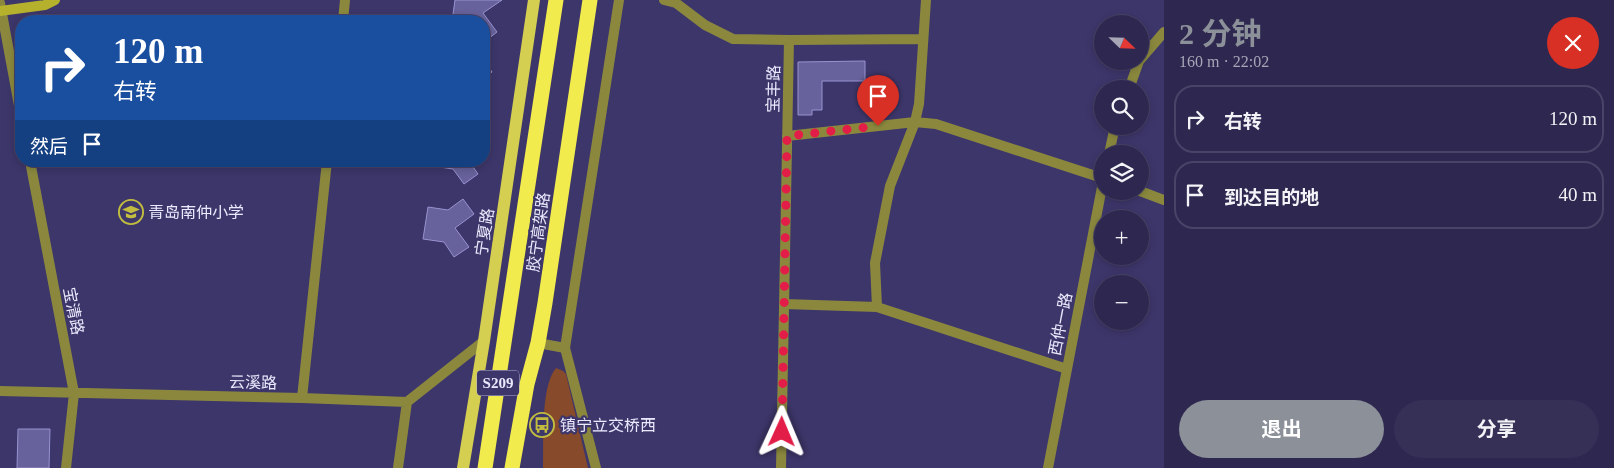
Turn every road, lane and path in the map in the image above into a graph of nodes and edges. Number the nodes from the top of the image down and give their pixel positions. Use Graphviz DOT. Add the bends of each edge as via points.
graph roads {
  1 [pos="55,0"];
  2 [pos="345,0"];
  3 [pos="534,0"];
  4 [pos="556,0"];
  5 [pos="590,0"];
  6 [pos="619,0"];
  7 [pos="664,0"];
  8 [pos="926,0"];
  9 [pos="0,8"];
  10 [pos="344,15"];
  11 [pos="1164,32"];
  12 [pos="923,39"];
  13 [pos="789,40"];
  14 [pos="1149,49"];
  15 [pos="15,85"];
  16 [pos="915,122"];
  17 [pos="787,136"];
  18 [pos="31,167"];
  19 [pos="326,167"];
  20 [pos="1094,175"];
  21 [pos="1149,194"];
  22 [pos="1099,200"];
  23 [pos="1164,200"];
  24 [pos="784,304"];
  25 [pos="877,307"];
  26 [pos="484,341"];
  27 [pos="538,344"];
  28 [pos="565,348"];
  29 [pos="1067,368"];
  30 [pos="0,391"];
  31 [pos="74,393"];
  32 [pos="302,398"];
  33 [pos="407,402"];
  34 [pos="66,468"];
  35 [pos="398,468"];
  36 [pos="463,468"];
  37 [pos="485,468"];
  38 [pos="512,468"];
  39 [pos="596,468"];
  40 [pos="782,468"];
  41 [pos="1048,468"];
  1 -- 9 [label="street" via="45,5"];
  2 -- 10 [label="street"];
  3 -- 26 [label="main road, 宁夏路"];
  4 -- 37 [label="highway, 胶宁高架路 / S209"];
  5 -- 27 [label="highway, 胶宁高架路 / S209"];
  6 -- 28 [label="street"];
  7 -- 13 [label="street" via="676,3 733,39"];
  8 -- 12 [label="street"];
  9 -- 15 [label="street"];
  11 -- 14 [label="street"];
  12 -- 13 [label="street"];
  12 -- 16 [label="street"];
  13 -- 17 [label="street, 宝丰路"];
  16 -- 17 [label="street"];
  16 -- 20 [label="street" via="936,124"];
  16 -- 25 [label="street" via="890,186 875,263"];
  17 -- 24 [label="street, 宝丰路"];
  18 -- 31 [label="street, 宝清路"];
  19 -- 32 [label="street"];
  21 -- 23 [label="street"];
  22 -- 29 [label="street, 西仲一路"];
  24 -- 25 [label="street"];
  24 -- 40 [label="street, 宝丰路"];
  25 -- 29 [label="street"];
  26 -- 33 [label="street"];
  26 -- 36 [label="main road, 宁夏路"];
  27 -- 28 [label="street"];
  27 -- 38 [label="highway, 胶宁高架路 / S209" via="527,384"];
  28 -- 39 [label="street"];
  29 -- 41 [label="street, 西仲一路"];
  30 -- 31 [label="street, 云溪路"];
  31 -- 32 [label="street, 云溪路"];
  31 -- 34 [label="street, 宝清路"];
  32 -- 33 [label="street, 云溪路"];
  33 -- 35 [label="street"];
}
